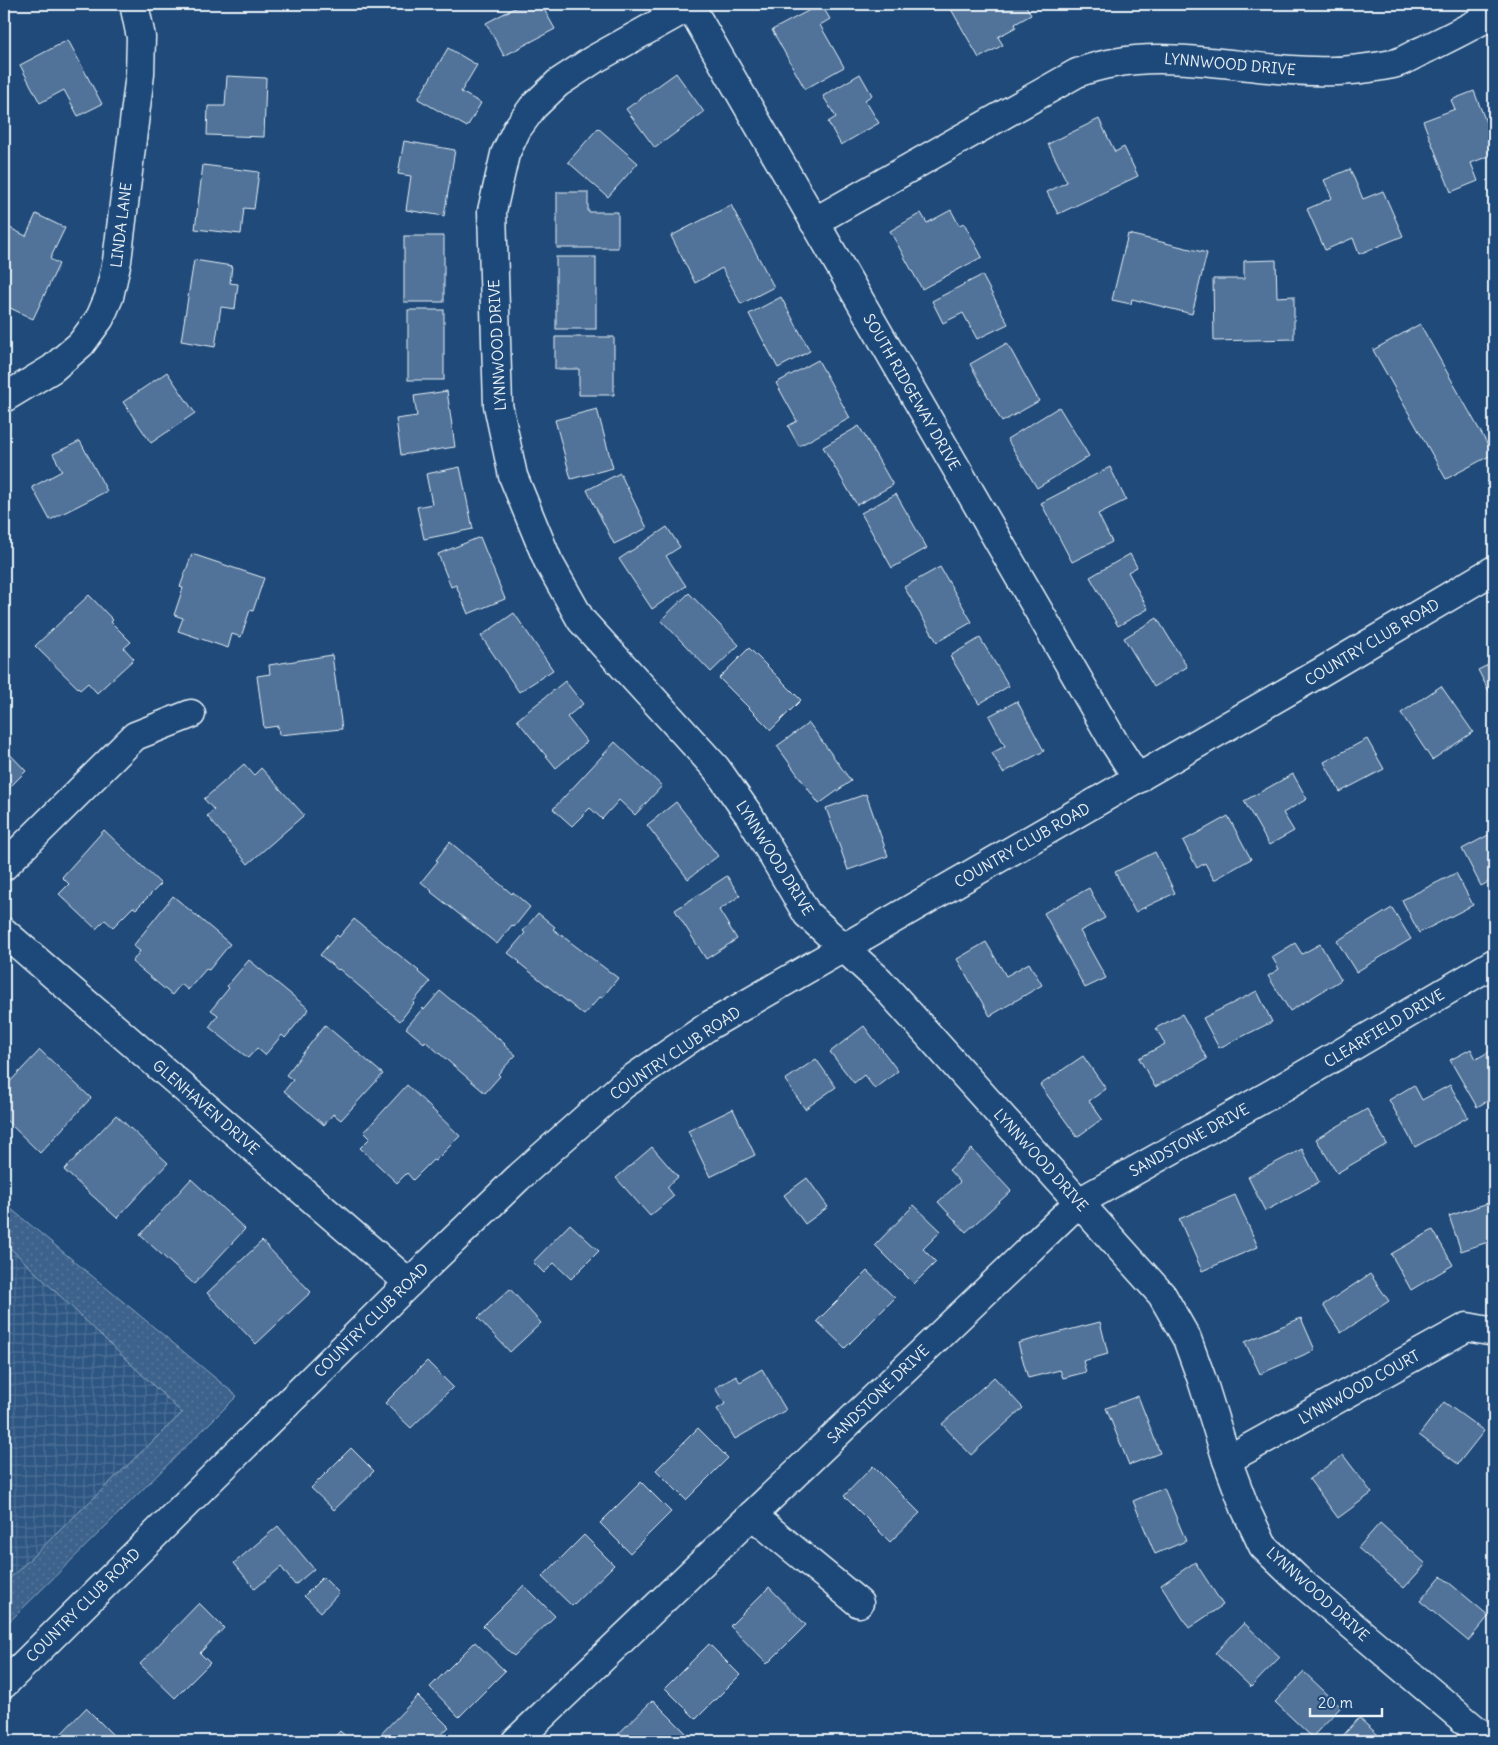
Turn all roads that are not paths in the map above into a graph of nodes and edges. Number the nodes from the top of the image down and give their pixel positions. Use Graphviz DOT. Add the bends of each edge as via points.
graph roads {
  1 [pos="134,4"];
  2 [pos="690,5"];
  3 [pos="1494,12"];
  4 [pos="814,222"];
  5 [pos="4,398"];
  6 [pos="1494,570"];
  7 [pos="191,714"];
  8 [pos="1138,779"];
  9 [pos="4,866"];
  10 [pos="4,932"];
  11 [pos="845,948"];
  12 [pos="1494,963"];
  13 [pos="1273,1093"];
  14 [pos="1079,1202"];
  15 [pos="409,1283"];
  16 [pos="1494,1332"];
  17 [pos="1226,1460"];
  18 [pos="752,1514"];
  19 [pos="859,1603"];
  20 [pos="4,1684"];
  21 [pos="516,1741"];
  22 [pos="1489,1741"];
  1 -- 5 [label="street, LINDA LANE" via="141,37 140,74 117,262 109,297 100,318 81,344 52,369"];
  2 -- 4 [label="street, SOUTH RIDGEWAY DRIVE"];
  2 -- 11 [label="street, LYNNWOOD DRIVE" via="558,83 533,107 517,129 505,154 492,211 498,405 512,476 548,560 581,620 716,768 749,815 807,914"];
  3 -- 4 [label="street, LYNNWOOD DRIVE" via="1481,22 1394,64 1333,71 1157,58 1094,66"];
  4 -- 8 [label="street, SOUTH RIDGEWAY DRIVE"];
  6 -- 8 [label="street, COUNTRY CLUB ROAD"];
  7 -- 9 [label="street" via="135,736"];
  8 -- 11 [label="street, COUNTRY CLUB ROAD"];
  10 -- 15 [label="street, GLENHAVEN DRIVE"];
  11 -- 14 [label="street, LYNNWOOD DRIVE" via="880,981"];
  11 -- 15 [label="street, COUNTRY CLUB ROAD" via="710,1025 623,1085 518,1178"];
  12 -- 13 [label="street, CLEARFIELD DRIVE"];
  13 -- 14 [label="street, SANDSTONE DRIVE"];
  14 -- 17 [label="street, LYNNWOOD DRIVE" via="1162,1295 1187,1340"];
  14 -- 18 [label="street, SANDSTONE DRIVE"];
  15 -- 20 [label="street, COUNTRY CLUB ROAD"];
  16 -- 17 [label="street, LYNNWOOD COURT" via="1467,1327"];
  17 -- 22 [label="street, LYNNWOOD DRIVE" via="1263,1546 1296,1578"];
  18 -- 19 [label="street"];
  18 -- 21 [label="street, SANDSTONE DRIVE"];
}
